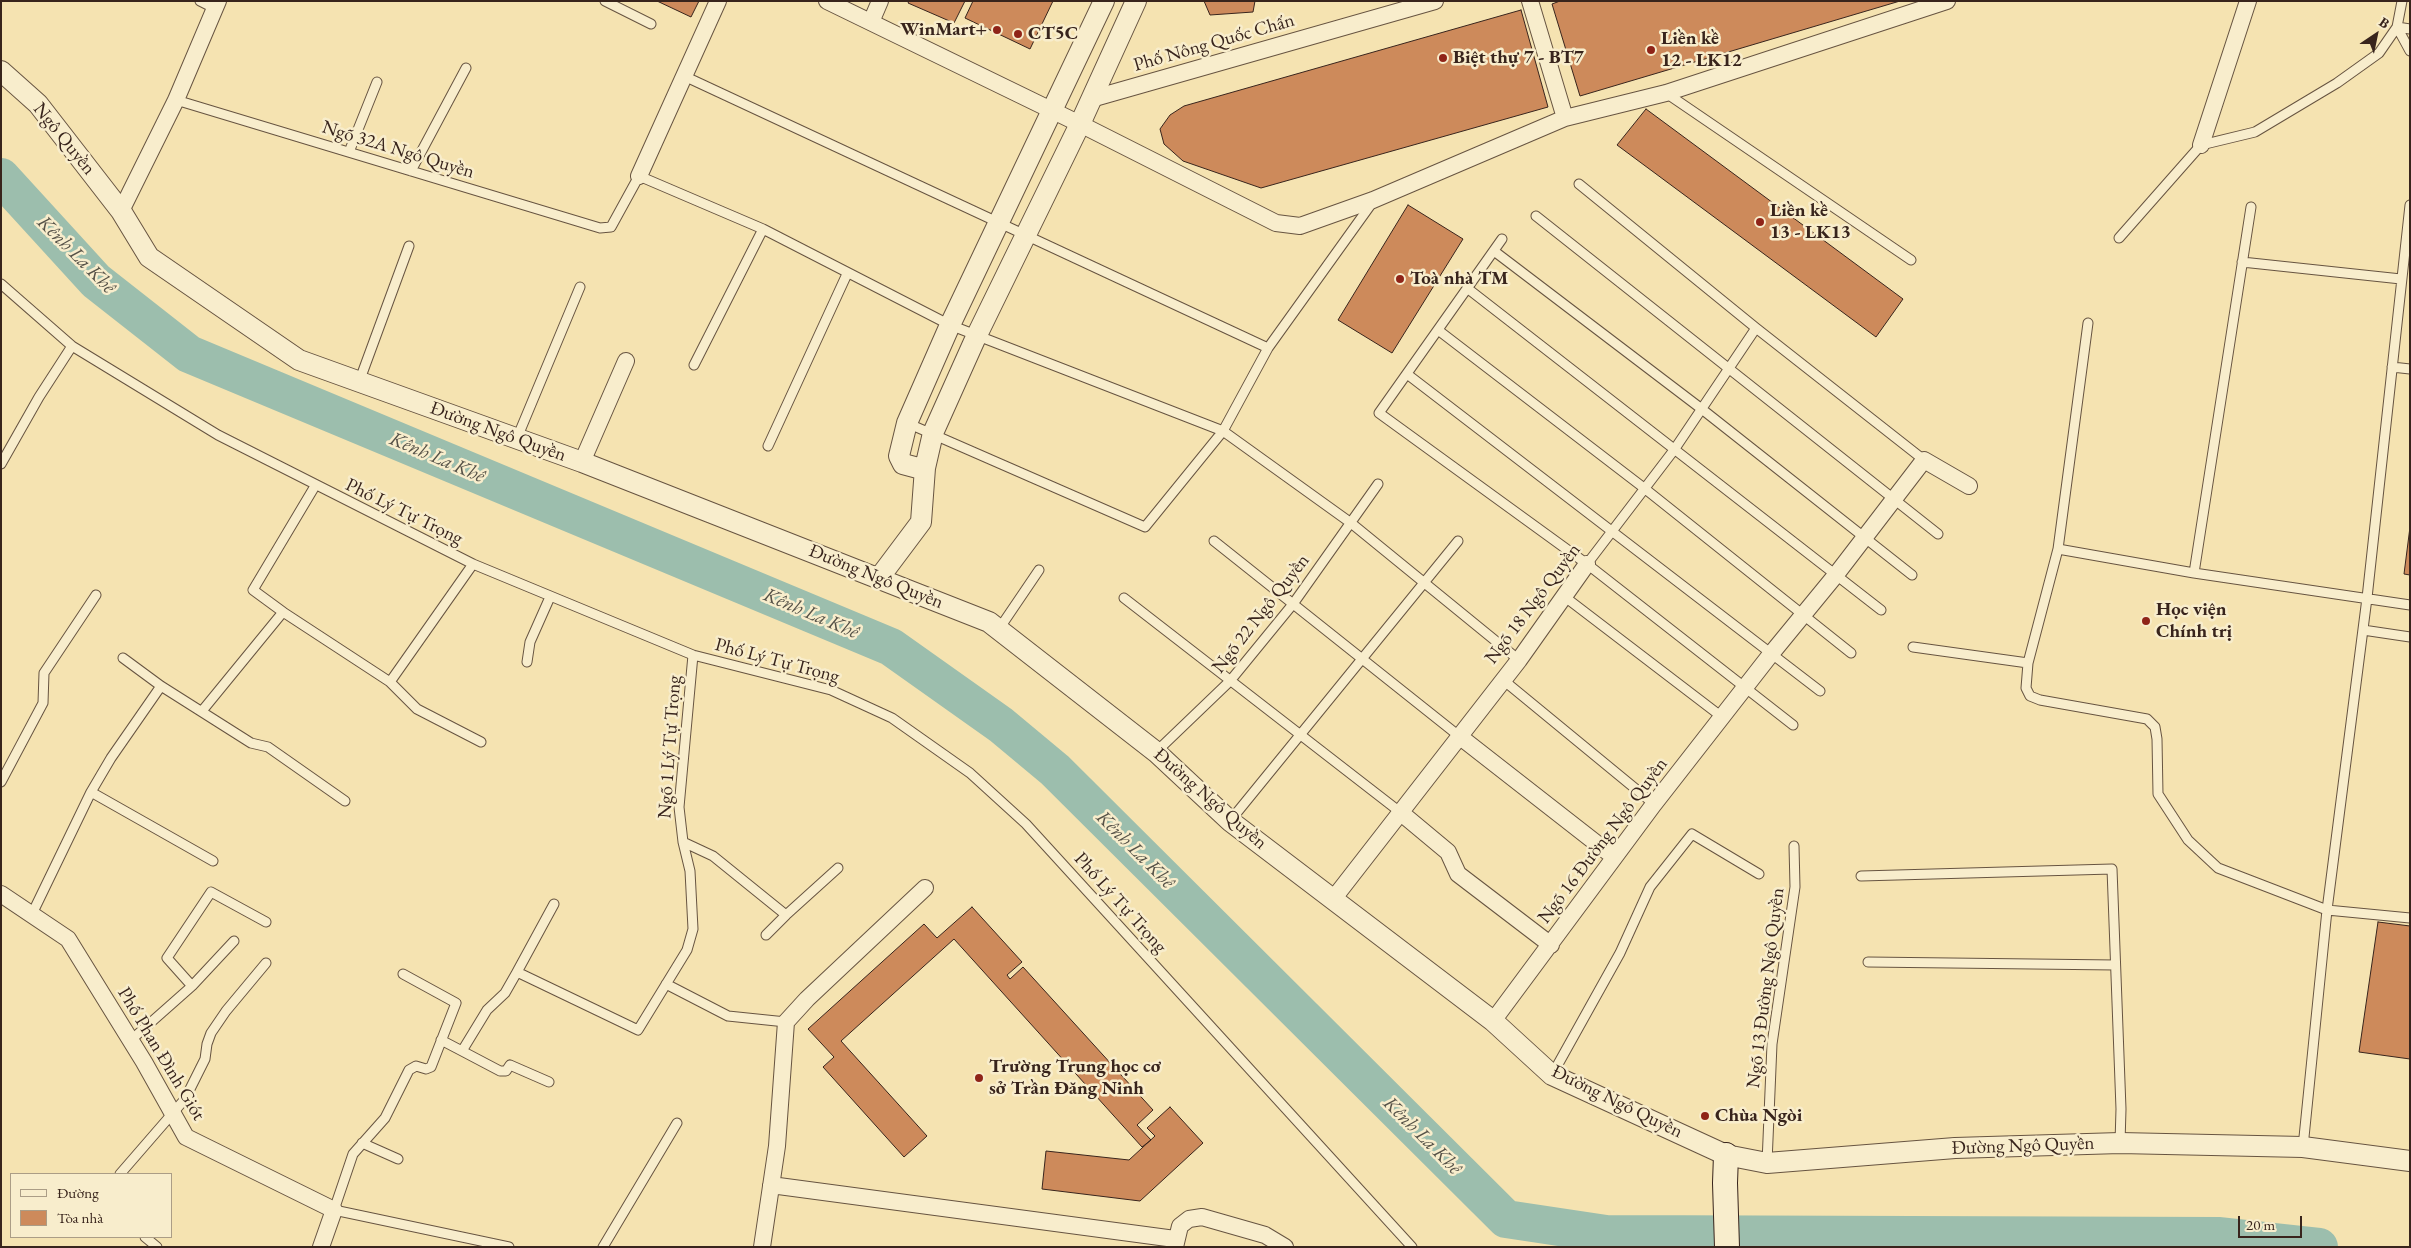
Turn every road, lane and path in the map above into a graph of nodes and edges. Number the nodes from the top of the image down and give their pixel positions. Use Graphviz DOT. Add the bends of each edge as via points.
graph roads {
  1 [pos="200,1"];
  2 [pos="605,1"];
  3 [pos="718,1"];
  4 [pos="827,1"];
  5 [pos="880,1"];
  6 [pos="1104,1"];
  7 [pos="1136,1"];
  8 [pos="1435,1"];
  9 [pos="1530,1"];
  10 [pos="1947,1"];
  11 [pos="2248,1"];
  12 [pos="2402,1"];
  13 [pos="217,5"];
  14 [pos="870,22"];
  15 [pos="651,24"];
  16 [pos="2397,27"];
  17 [pos="2410,29"];
  18 [pos="2410,51"];
  19 [pos="466,68"];
  20 [pos="1,71"];
  21 [pos="684,76"];
  22 [pos="377,82"];
  23 [pos="1666,93"];
  24 [pos="1091,99"];
  25 [pos="176,100"];
  26 [pos="1053,112"];
  27 [pos="1565,118"];
  28 [pos="1080,124"];
  29 [pos="2201,146"];
  30 [pos="349,152"];
  31 [pos="412,171"];
  32 [pos="639,176"];
  33 [pos="1579,184"];
  34 [pos="1373,200"];
  35 [pos="2410,205"];
  36 [pos="2251,207"];
  37 [pos="121,211"];
  38 [pos="1536,216"];
  39 [pos="999,222"];
  40 [pos="763,229"];
  41 [pos="1025,234"];
  42 [pos="1502,238"];
  43 [pos="2119,238"];
  44 [pos="409,246"];
  45 [pos="1494,251"];
  46 [pos="1911,260"];
  47 [pos="2242,262"];
  48 [pos="847,274"];
  49 [pos="2401,279"];
  50 [pos="1,284"];
  51 [pos="580,288"];
  52 [pos="1467,288"];
  53 [pos="2088,323"];
  54 [pos="950,325"];
  55 [pos="1756,328"];
  56 [pos="1438,330"];
  57 [pos="976,337"];
  58 [pos="72,346"];
  59 [pos="1268,348"];
  60 [pos="626,361"];
  61 [pos="694,365"];
  62 [pos="2392,367"];
  63 [pos="1730,369"];
  64 [pos="2410,369"];
  65 [pos="1407,374"];
  66 [pos="359,382"];
  67 [pos="1703,410"];
  68 [pos="907,423"];
  69 [pos="1223,431"];
  70 [pos="933,433"];
  71 [pos="517,438"];
  72 [pos="768,446"];
  73 [pos="1674,450"];
  74 [pos="1924,460"];
  75 [pos="582,462"];
  76 [pos="1,464"];
  77 [pos="925,468"];
  78 [pos="1378,484"];
  79 [pos="315,486"];
  80 [pos="1970,486"];
  81 [pos="1644,488"];
  82 [pos="1894,498"];
  83 [pos="1351,523"];
  84 [pos="1614,532"];
  85 [pos="1938,534"];
  86 [pos="1866,537"];
  87 [pos="1214,541"];
  88 [pos="1458,541"];
  89 [pos="2058,549"];
  90 [pos="474,564"];
  91 [pos="1587,564"];
  92 [pos="1039,570"];
  93 [pos="2194,573"];
  94 [pos="1912,574"];
  95 [pos="1835,576"];
  96 [pos="879,578"];
  97 [pos="1424,584"];
  98 [pos="96,595"];
  99 [pos="550,597"];
  100 [pos="1565,597"];
  101 [pos="1124,598"];
  102 [pos="2367,598"];
  103 [pos="1293,604"];
  104 [pos="2410,605"];
  105 [pos="1881,610"];
  106 [pos="283,612"];
  107 [pos="1804,613"];
  108 [pos="999,629"];
  109 [pos="2363,630"];
  110 [pos="2410,637"];
  111 [pos="1913,648"];
  112 [pos="1851,653"];
  113 [pos="693,654"];
  114 [pos="1771,654"];
  115 [pos="123,658"];
  116 [pos="1363,660"];
  117 [pos="1519,660"];
  118 [pos="527,662"];
  119 [pos="2028,662"];
  120 [pos="1502,679"];
  121 [pos="1230,681"];
  122 [pos="390,682"];
  123 [pos="161,686"];
  124 [pos="1747,686"];
  125 [pos="1820,691"];
  126 [pos="202,711"];
  127 [pos="1722,717"];
  128 [pos="1794,725"];
  129 [pos="1299,734"];
  130 [pos="1458,736"];
  131 [pos="482,742"];
  132 [pos="1156,752"];
  133 [pos="1,782"];
  134 [pos="91,792"];
  135 [pos="345,801"];
  136 [pos="1654,804"];
  137 [pos="1400,812"];
  138 [pos="1230,821"];
  139 [pos="682,842"];
  140 [pos="1794,846"];
  141 [pos="1614,857"];
  142 [pos="212,861"];
  143 [pos="838,868"];
  144 [pos="1759,874"];
  145 [pos="1861,876"];
  146 [pos="925,888"];
  147 [pos="1,894"];
  148 [pos="1334,898"];
  149 [pos="554,904"];
  150 [pos="2327,910"];
  151 [pos="32,914"];
  152 [pos="786,916"];
  153 [pos="2410,918"];
  154 [pos="266,922"];
  155 [pos="766,935"];
  156 [pos="234,941"];
  157 [pos="1550,945"];
  158 [pos="1868,962"];
  159 [pos="266,963"];
  160 [pos="2115,965"];
  161 [pos="517,972"];
  162 [pos="403,974"];
  163 [pos="666,984"];
  164 [pos="192,986"];
  165 [pos="1493,1021"];
  166 [pos="786,1022"];
  167 [pos="130,1040"];
  168 [pos="441,1040"];
  169 [pos="462,1051"];
  170 [pos="1552,1075"];
  171 [pos="549,1082"];
  172 [pos="173,1113"];
  173 [pos="677,1123"];
  174 [pos="362,1143"];
  175 [pos="2120,1143"];
  176 [pos="2303,1147"];
  177 [pos="1726,1155"];
  178 [pos="398,1159"];
  179 [pos="2410,1161"];
  180 [pos="1767,1163"];
  181 [pos="121,1173"];
  182 [pos="771,1184"];
  183 [pos="334,1210"];
  184 [pos="147,1238"];
  185 [pos="1175,1243"];
  186 [pos="157,1247"];
  187 [pos="321,1247"];
  188 [pos="509,1247"];
  189 [pos="603,1247"];
  190 [pos="762,1247"];
  191 [pos="1285,1247"];
  192 [pos="1412,1247"];
  193 [pos="1727,1247"];
  1 -- 13 [label="lane"];
  2 -- 15 [label="lane"];
  3 -- 21 [label="street"];
  4 -- 14 [label="street"];
  5 -- 14 [label="street"];
  6 -- 26 [label="street"];
  7 -- 24 [label="street"];
  8 -- 24 [label="street, Phố Nông Quốc Chấn"];
  9 -- 27 [label="street"];
  10 -- 23 [label="street"];
  11 -- 29 [label="street"];
  12 -- 16 [label="lane"];
  13 -- 25 [label="street"];
  14 -- 26 [label="street"];
  16 -- 17 [label="lane"];
  16 -- 18 [label="lane"];
  16 -- 29 [label="lane" via="2379,53 2337,83 2255,132"];
  19 -- 31 [label="lane"];
  20 -- 37 [label="street, Ngô Quyền" via="38,104"];
  21 -- 32 [label="street"];
  21 -- 39 [label="lane"];
  22 -- 30 [label="lane"];
  23 -- 27 [label="street"];
  23 -- 46 [label="lane"];
  24 -- 26 [label="street"];
  24 -- 28 [label="street"];
  25 -- 30 [label="lane, Ngõ 32A Ngô Quyền"];
  25 -- 37 [label="street"];
  26 -- 28 [label="street"];
  26 -- 39 [label="street"];
  27 -- 34 [label="street"];
  28 -- 34 [label="street" via="1276,223 1300,226"];
  28 -- 41 [label="street"];
  29 -- 43 [label="lane"];
  30 -- 31 [label="lane, Ngõ 32A Ngô Quyền"];
  31 -- 32 [label="lane, Ngõ 32A Ngô Quyền" via="600,228 611,227"];
  32 -- 40 [label="lane"];
  33 -- 55 [label="lane"];
  34 -- 59 [label="lane"];
  35 -- 49 [label="lane"];
  36 -- 47 [label="lane"];
  37 -- 66 [label="street, Đường Ngô Quyền" via="149,257 299,360"];
  38 -- 63 [label="lane"];
  39 -- 41 [label="lane"];
  39 -- 54 [label="street"];
  40 -- 48 [label="lane"];
  40 -- 61 [label="lane"];
  41 -- 57 [label="street"];
  41 -- 59 [label="lane"];
  42 -- 45 [label="lane"];
  44 -- 66 [label="lane"];
  45 -- 52 [label="lane"];
  45 -- 67 [label="lane"];
  47 -- 49 [label="lane"];
  47 -- 93 [label="lane"];
  48 -- 54 [label="lane"];
  48 -- 72 [label="lane"];
  49 -- 62 [label="lane"];
  50 -- 58 [label="lane, Phố Lý Tự Trọng"];
  51 -- 71 [label="lane"];
  52 -- 56 [label="lane"];
  52 -- 73 [label="lane"];
  53 -- 89 [label="lane"];
  54 -- 57 [label="lane"];
  54 -- 68 [label="street"];
  55 -- 63 [label="lane, Ngõ 18 Ngô Quyền"];
  55 -- 74 [label="lane"];
  56 -- 65 [label="lane"];
  56 -- 81 [label="lane"];
  57 -- 69 [label="lane"];
  57 -- 70 [label="street"];
  58 -- 76 [label="lane"];
  58 -- 79 [label="lane, Phố Lý Tự Trọng" via="218,435"];
  59 -- 69 [label="lane"];
  60 -- 75 [label="street"];
  62 -- 64 [label="lane"];
  62 -- 102 [label="lane"];
  63 -- 67 [label="lane, Ngõ 18 Ngô Quyền"];
  63 -- 82 [label="lane"];
  65 -- 84 [label="lane"];
  65 -- 91 [label="lane" via="1379,413"];
  66 -- 71 [label="street, Đường Ngô Quyền"];
  67 -- 73 [label="lane, Ngõ 18 Ngô Quyền"];
  67 -- 86 [label="lane"];
  68 -- 70 [label="lane"];
  68 -- 77 [label="street" via="899,456 903,464"];
  69 -- 70 [label="lane" via="1144,527"];
  69 -- 83 [label="lane"];
  70 -- 77 [label="street"];
  71 -- 75 [label="street, Đường Ngô Quyền"];
  73 -- 81 [label="lane, Ngõ 18 Ngô Quyền"];
  73 -- 95 [label="lane"];
  74 -- 80 [label="street"];
  74 -- 82 [label="street, Ngõ 16 Đường Ngô Quyền"];
  75 -- 96 [label="street, Đường Ngô Quyền"];
  77 -- 96 [label="street" via="921,522"];
  78 -- 83 [label="lane, Ngõ 22 Ngô Quyền"];
  79 -- 90 [label="lane, Phố Lý Tự Trọng"];
  79 -- 106 [label="lane" via="253,590"];
  81 -- 84 [label="lane, Ngõ 18 Ngô Quyền"];
  81 -- 107 [label="lane"];
  82 -- 85 [label="lane"];
  82 -- 86 [label="street, Ngõ 16 Đường Ngô Quyền"];
  83 -- 97 [label="lane"];
  83 -- 103 [label="lane, Ngõ 22 Ngô Quyền"];
  84 -- 91 [label="lane, Ngõ 18 Ngô Quyền"];
  84 -- 114 [label="lane"];
  86 -- 94 [label="lane"];
  86 -- 95 [label="street, Ngõ 16 Đường Ngô Quyền"];
  87 -- 103 [label="lane"];
  88 -- 97 [label="lane"];
  89 -- 93 [label="lane"];
  89 -- 119 [label="lane"];
  90 -- 99 [label="lane, Phố Lý Tự Trọng"];
  90 -- 122 [label="lane"];
  91 -- 100 [label="street, Ngõ 18 Ngô Quyền"];
  91 -- 124 [label="lane"];
  92 -- 108 [label="lane"];
  93 -- 102 [label="lane"];
  95 -- 105 [label="lane"];
  95 -- 107 [label="street, Ngõ 16 Đường Ngô Quyền"];
  96 -- 108 [label="street, Đường Ngô Quyền" via="989,622"];
  97 -- 116 [label="lane"];
  97 -- 117 [label="lane"];
  98 -- 133 [label="lane" via="44,673 43,703"];
  99 -- 113 [label="lane, Phố Lý Tự Trọng"];
  99 -- 118 [label="lane" via="530,642"];
  100 -- 117 [label="street, Ngõ 18 Ngô Quyền"];
  100 -- 127 [label="lane"];
  101 -- 121 [label="lane"];
  102 -- 104 [label="lane"];
  102 -- 109 [label="lane"];
  103 -- 116 [label="lane"];
  103 -- 121 [label="lane, Ngõ 22 Ngô Quyền"];
  106 -- 122 [label="lane"];
  106 -- 126 [label="lane"];
  107 -- 112 [label="lane"];
  107 -- 114 [label="street, Ngõ 16 Đường Ngô Quyền"];
  108 -- 132 [label="street, Đường Ngô Quyền"];
  109 -- 110 [label="lane"];
  109 -- 150 [label="lane"];
  111 -- 119 [label="lane"];
  113 -- 139 [label="lane, Ngõ 1 Lý Tự Trọng" via="679,807"];
  113 -- 192 [label="lane, Phố Lý Tự Trọng" via="831,690 892,718 970,773 1026,824"];
  114 -- 124 [label="street, Ngõ 16 Đường Ngô Quyền"];
  114 -- 125 [label="lane"];
  115 -- 123 [label="lane"];
  116 -- 129 [label="lane"];
  116 -- 130 [label="lane"];
  117 -- 120 [label="street, Ngõ 18 Ngô Quyền"];
  119 -- 150 [label="lane" via="2026,688 2030,696 2147,719 2155,728 2158,739 2158,794 2188,840 2218,868"];
  120 -- 130 [label="street, Ngõ 18 Ngô Quyền"];
  120 -- 136 [label="lane"];
  121 -- 129 [label="lane"];
  121 -- 132 [label="lane, Ngõ 22 Ngô Quyền"];
  122 -- 131 [label="lane" via="417,709"];
  123 -- 126 [label="lane"];
  123 -- 134 [label="lane"];
  124 -- 127 [label="street, Ngõ 16 Đường Ngô Quyền"];
  124 -- 128 [label="lane"];
  126 -- 135 [label="lane" via="251,744 268,747"];
  127 -- 136 [label="street, Ngõ 16 Đường Ngô Quyền"];
  129 -- 137 [label="lane"];
  129 -- 138 [label="lane"];
  130 -- 137 [label="street, Ngõ 18 Ngô Quyền"];
  130 -- 141 [label="street"];
  132 -- 138 [label="street, Đường Ngô Quyền"];
  134 -- 142 [label="lane"];
  134 -- 151 [label="lane"];
  136 -- 141 [label="street, Ngõ 16 Đường Ngô Quyền"];
  137 -- 148 [label="street, Ngõ 18 Ngô Quyền"];
  137 -- 157 [label="street" via="1448,852 1458,874"];
  138 -- 148 [label="street, Đường Ngô Quyền"];
  139 -- 152 [label="lane" via="714,856"];
  139 -- 163 [label="lane, Ngõ 1 Lý Tự Trọng" via="690,871 694,929 687,950"];
  140 -- 180 [label="lane, Ngõ 13 Đường Ngô Quyền" via="1795,886 1772,1044"];
  141 -- 157 [label="street, Ngõ 16 Đường Ngô Quyền"];
  143 -- 152 [label="lane"];
  144 -- 170 [label="lane" via="1692,834 1650,887 1620,953"];
  145 -- 160 [label="lane" via="2112,868"];
  146 -- 166 [label="street"];
  147 -- 151 [label="street, Phố Phan Đình Giót"];
  148 -- 165 [label="street, Đường Ngô Quyền"];
  149 -- 161 [label="lane"];
  150 -- 153 [label="lane"];
  150 -- 176 [label="lane"];
  151 -- 167 [label="street, Phố Phan Đình Giót" via="68,939"];
  152 -- 155 [label="lane"];
  154 -- 164 [label="lane" via="211,892 167,958"];
  156 -- 164 [label="lane"];
  157 -- 165 [label="street, Ngõ 16 Đường Ngô Quyền"];
  158 -- 160 [label="lane"];
  159 -- 172 [label="lane" via="211,1033 199,1073"];
  160 -- 175 [label="lane"];
  161 -- 163 [label="lane, Ngõ 1 Lý Tự Trọng" via="638,1030"];
  161 -- 169 [label="lane" via="505,993 487,1010"];
  162 -- 168 [label="lane" via="456,1004"];
  163 -- 166 [label="lane" via="728,1016"];
  164 -- 167 [label="lane"];
  165 -- 170 [label="street, Đường Ngô Quyền"];
  166 -- 182 [label="street"];
  167 -- 172 [label="street, Phố Phan Đình Giót"];
  168 -- 169 [label="lane"];
  168 -- 174 [label="lane" via="431,1067 416,1066 408,1070 385,1118"];
  169 -- 171 [label="lane" via="500,1071 506,1071 510,1065"];
  170 -- 177 [label="street, Đường Ngô Quyền"];
  172 -- 181 [label="lane"];
  172 -- 183 [label="street, Phố Phan Đình Giót" via="186,1137"];
  173 -- 189 [label="lane"];
  174 -- 178 [label="lane"];
  174 -- 183 [label="lane" via="353,1154"];
  175 -- 176 [label="street, Đường Ngô Quyền"];
  175 -- 180 [label="street, Đường Ngô Quyền" via="1955,1148"];
  176 -- 179 [label="street, Đường Ngô Quyền"];
  177 -- 180 [label="street, Đường Ngô Quyền"];
  177 -- 193 [label="main road"];
  182 -- 185 [label="street"];
  182 -- 190 [label="street"];
  183 -- 187 [label="street"];
  183 -- 188 [label="lane"];
  184 -- 186 [label="lane"];
  185 -- 191 [label="street" via="1184,1222 1202,1217 1265,1235"];
}
